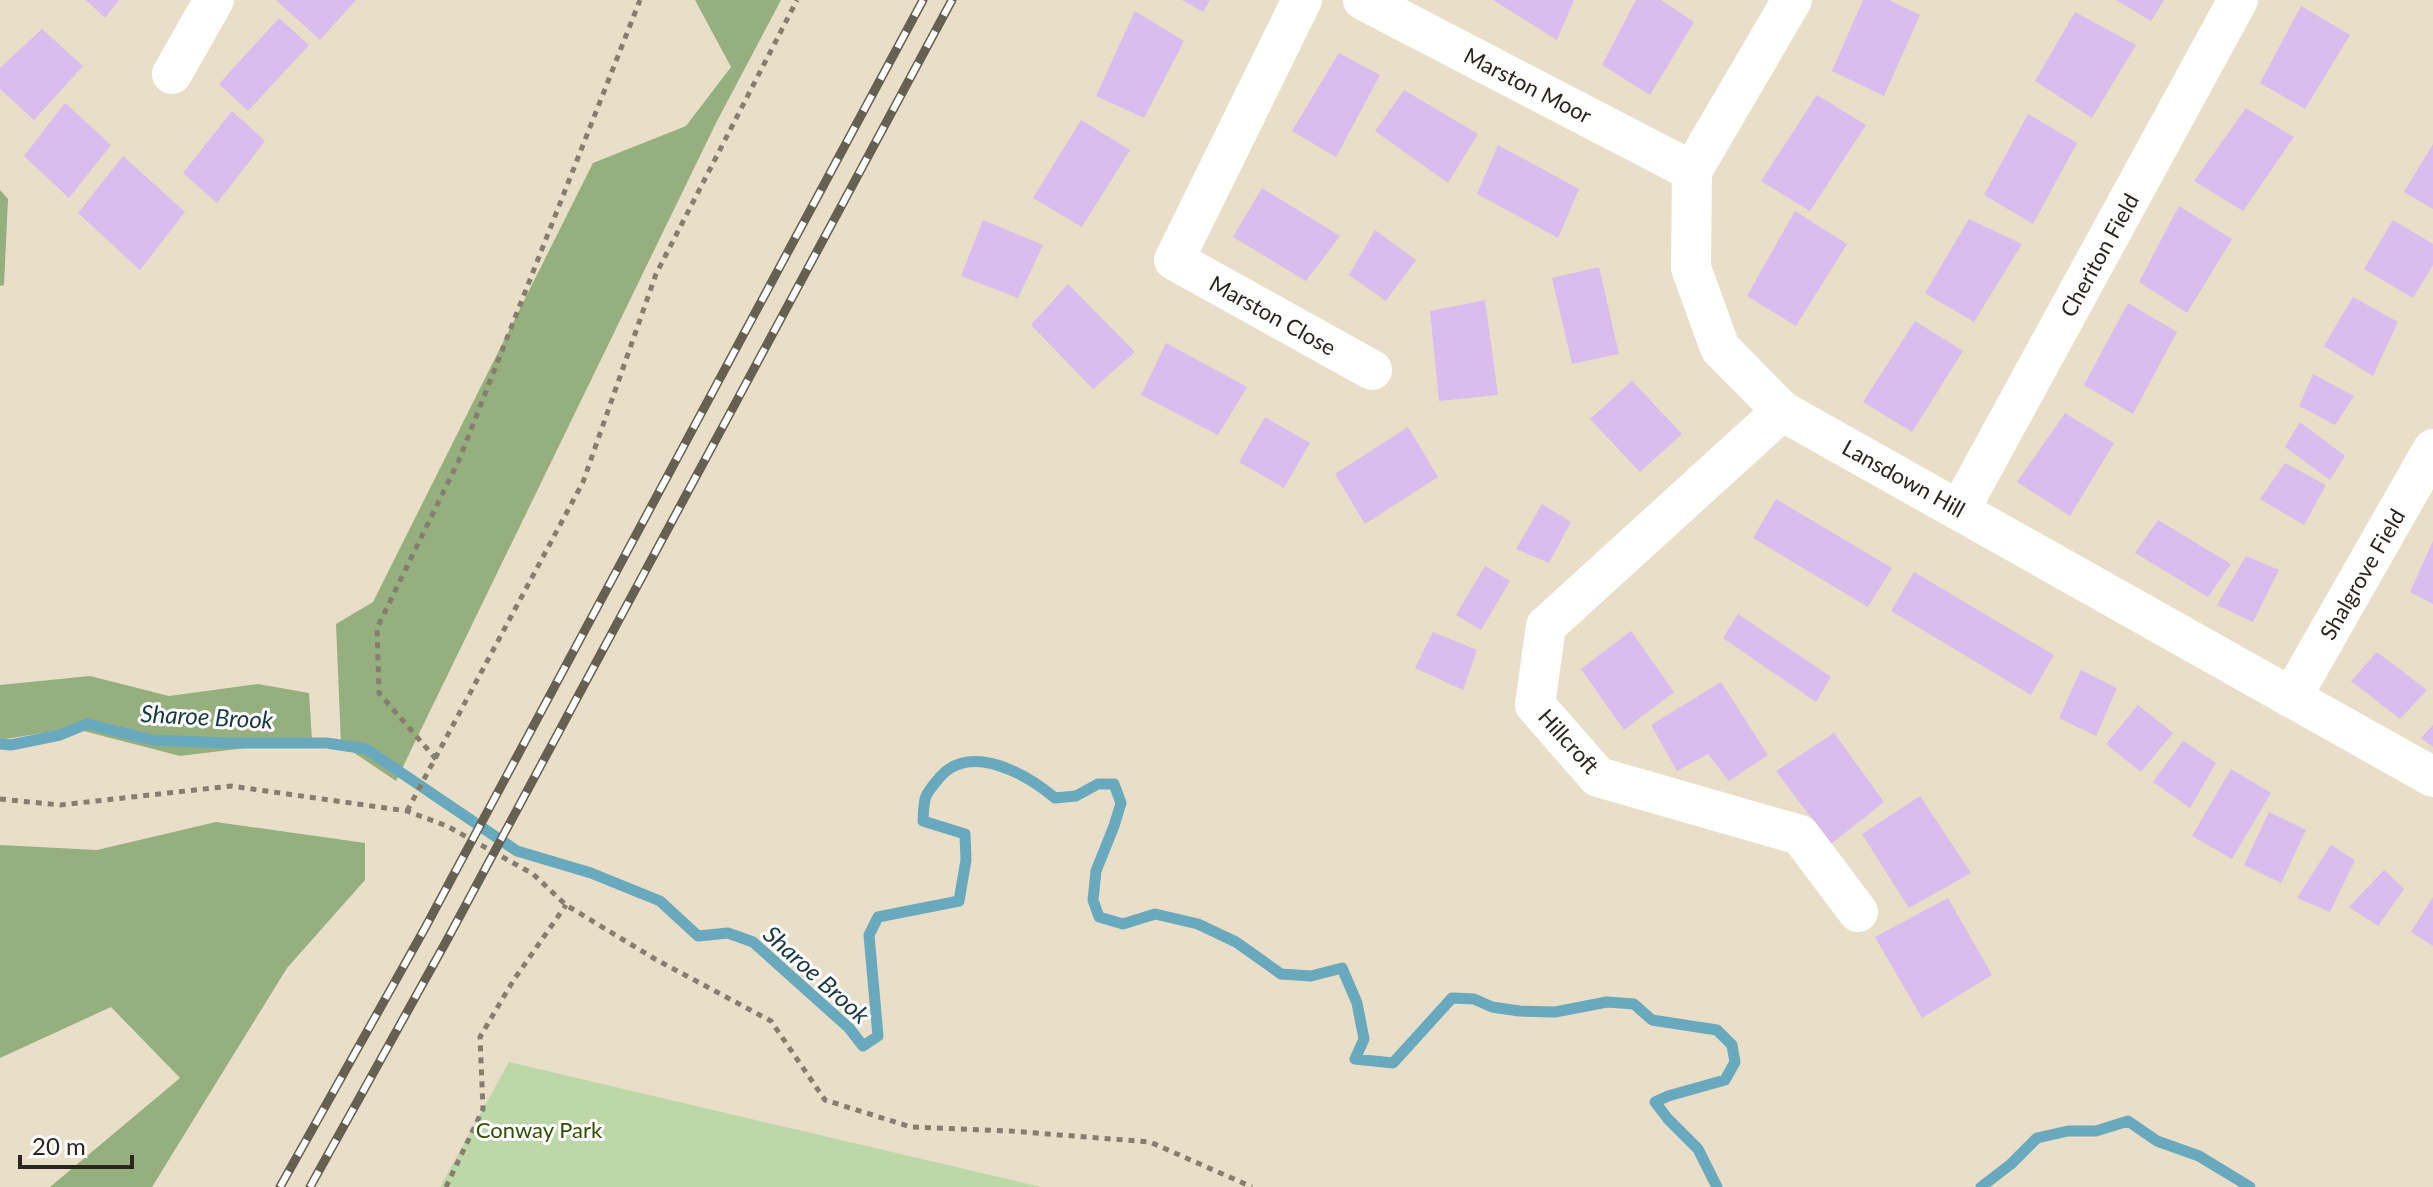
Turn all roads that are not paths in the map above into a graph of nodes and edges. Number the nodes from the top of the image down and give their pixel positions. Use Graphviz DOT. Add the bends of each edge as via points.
graph roads {
  1 [pos="214,0"];
  2 [pos="1302,0"];
  3 [pos="1363,0"];
  4 [pos="1792,0"];
  5 [pos="2238,0"];
  6 [pos="172,74"];
  7 [pos="1692,171"];
  8 [pos="1372,370"];
  9 [pos="1782,411"];
  10 [pos="2433,449"];
  11 [pos="1960,509"];
  12 [pos="2291,698"];
  13 [pos="2433,777"];
  14 [pos="1858,912"];
  1 -- 6 [label="street"];
  2 -- 8 [label="street, Marston Close" via="1174,260"];
  3 -- 7 [label="street, Marston Moor"];
  4 -- 7 [label="street, Lansdown Hill"];
  5 -- 11 [label="street, Cheriton Field"];
  7 -- 9 [label="street, Lansdown Hill" via="1691,268 1720,348"];
  9 -- 11 [label="street, Lansdown Hill"];
  9 -- 14 [label="street, Hillcroft" via="1546,626 1535,705 1598,777 1800,835"];
  10 -- 12 [label="street, Shalgrove Field"];
  11 -- 12 [label="street, Lansdown Hill"];
  12 -- 13 [label="street, Lansdown Hill"];
}
